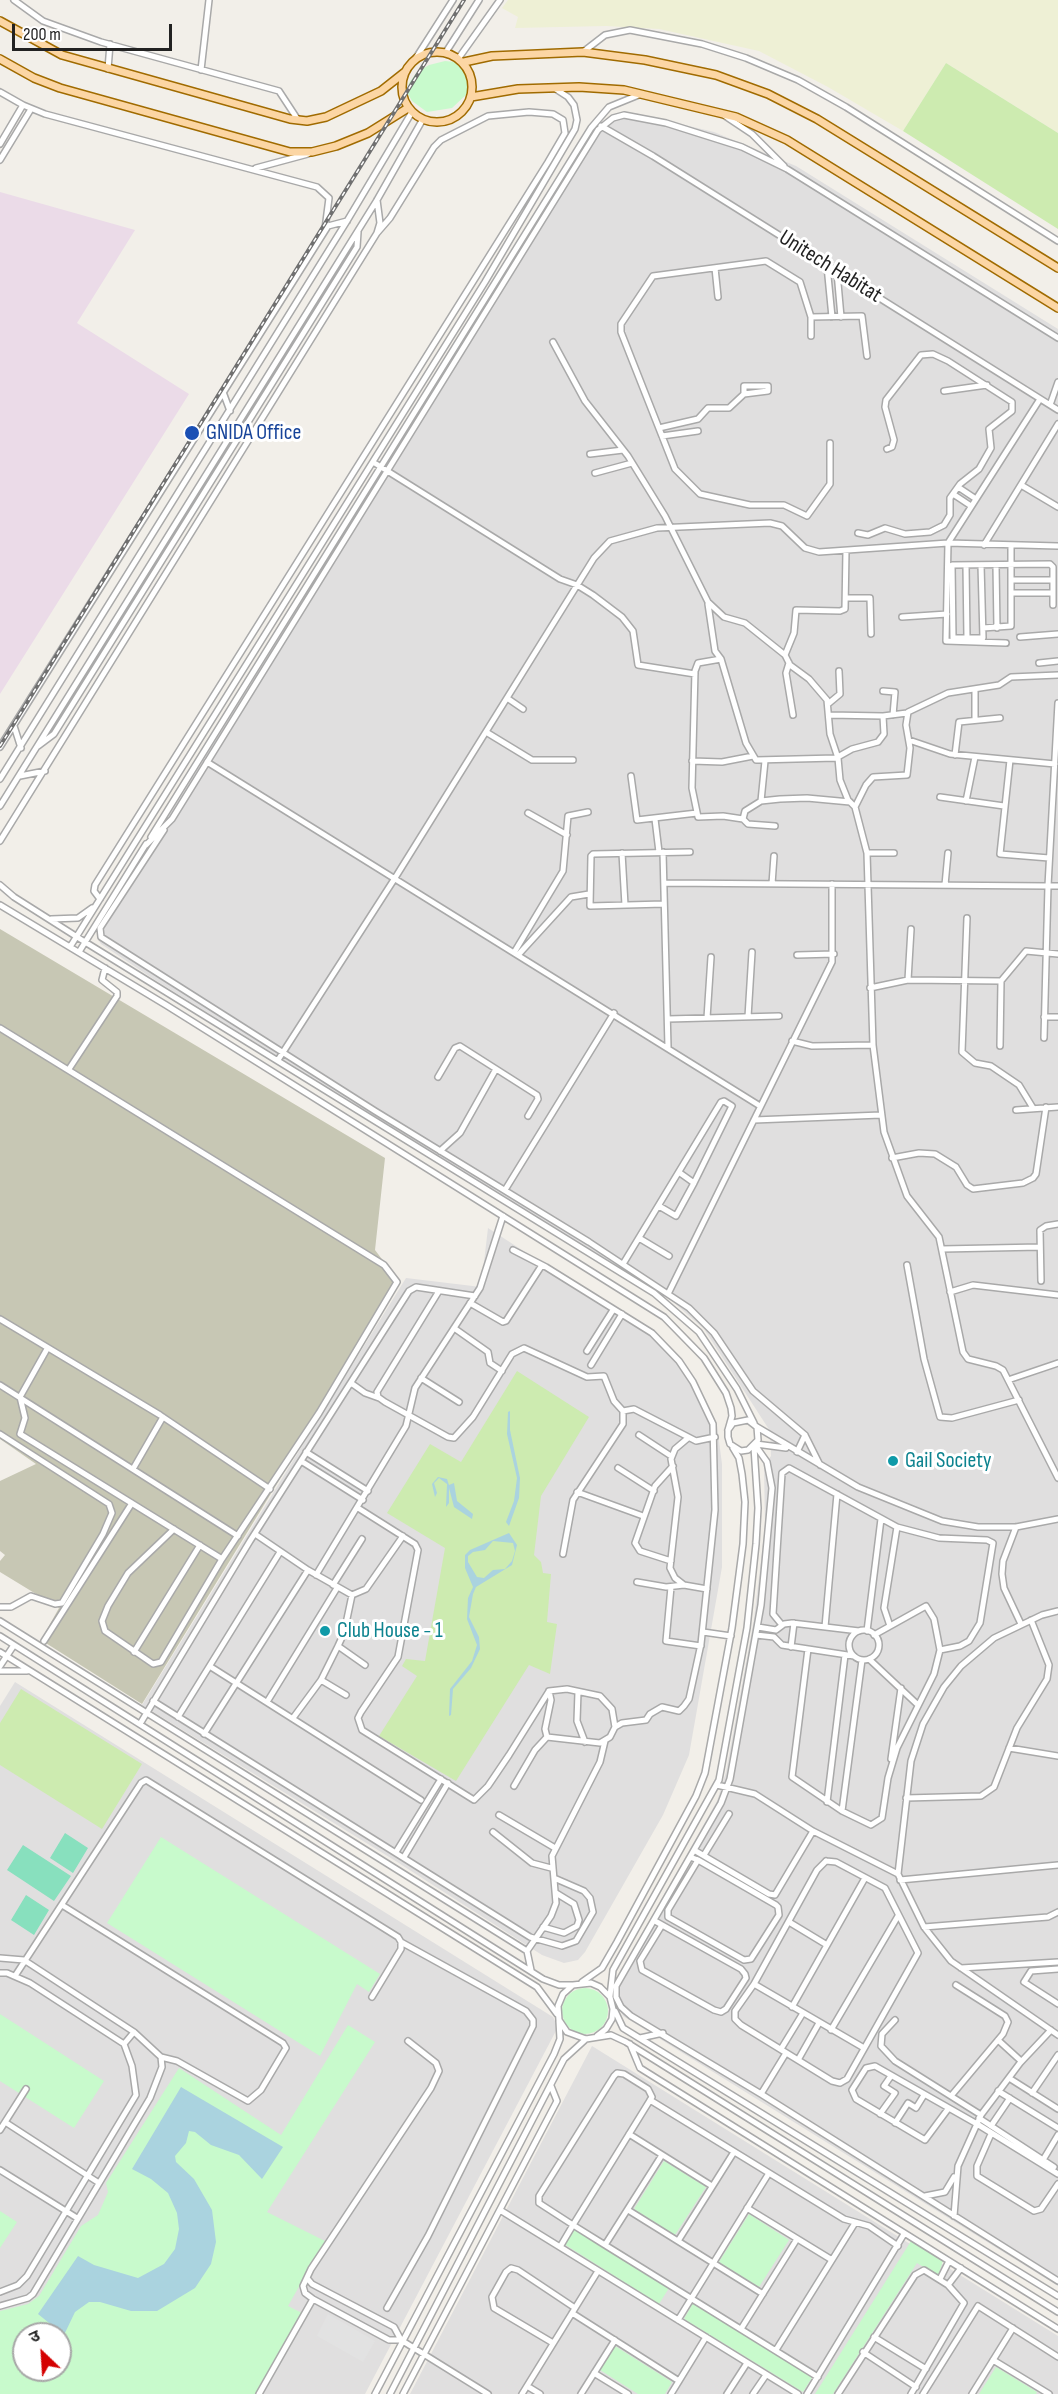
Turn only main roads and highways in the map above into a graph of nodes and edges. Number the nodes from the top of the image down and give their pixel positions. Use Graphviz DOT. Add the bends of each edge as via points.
graph roads {
  1 [pos="0,21"];
  2 [pos="0,59"];
  3 [pos="461,61"];
  4 [pos="405,72"];
  5 [pos="471,97"];
  6 [pos="410,110"];
  7 [pos="1058,268"];
  8 [pos="1058,308"];
  1 -- 4 [label="main road" via="62,55 298,120 326,117 355,105"];
  2 -- 6 [label="main road" via="60,88 290,152 336,146"];
  3 -- 4 [label="main road" via="446,52 427,53"];
  3 -- 5 [label="main road" via="472,78"];
  3 -- 7 [label="main road" via="583,52 716,75 768,94 816,119"];
  4 -- 6 [label="main road" via="402,88"];
  5 -- 6 [label="main road" via="466,107 448,120 423,119"];
  5 -- 8 [label="main road" via="518,89 624,90 719,112 787,140"];
}
